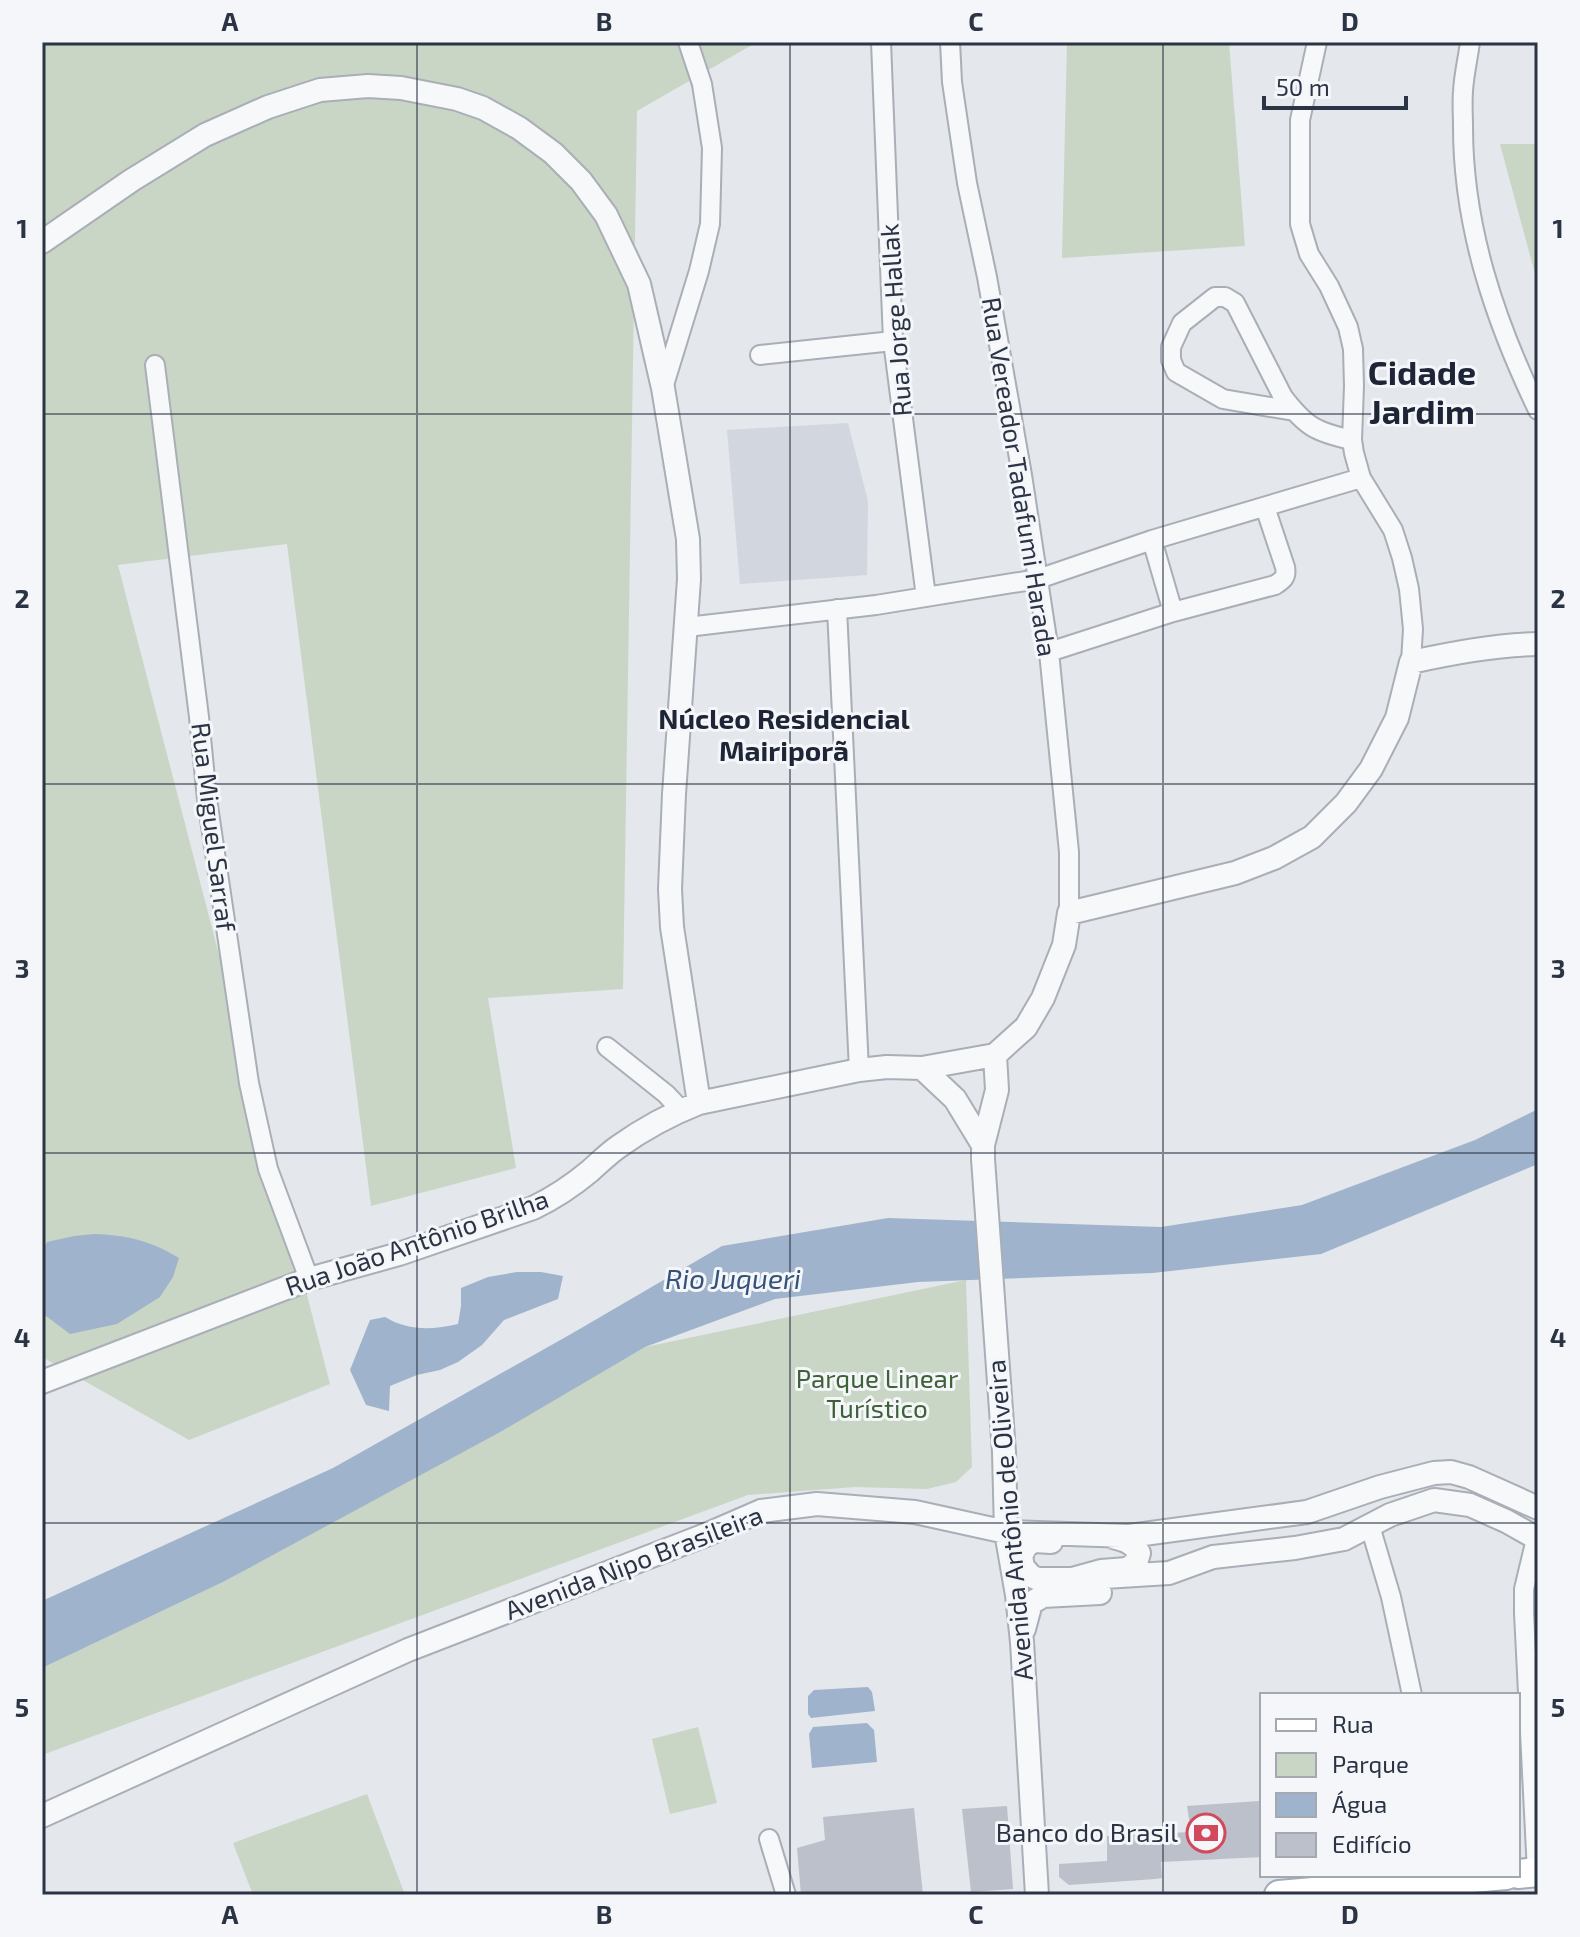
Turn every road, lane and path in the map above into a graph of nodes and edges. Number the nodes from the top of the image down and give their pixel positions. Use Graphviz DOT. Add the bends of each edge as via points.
graph roads {
  1 [pos="688,42"];
  2 [pos="881,42"];
  3 [pos="950,42"];
  4 [pos="1317,42"];
  5 [pos="1470,42"];
  6 [pos="42,242"];
  7 [pos="893,341"];
  8 [pos="760,355"];
  9 [pos="155,365"];
  10 [pos="663,388"];
  11 [pos="1538,410"];
  12 [pos="1294,411"];
  13 [pos="1352,440"];
  14 [pos="1361,478"];
  15 [pos="1265,507"];
  16 [pos="1152,540"];
  17 [pos="1038,579"];
  18 [pos="926,597"];
  19 [pos="837,609"];
  20 [pos="1173,612"];
  21 [pos="687,627"];
  22 [pos="1538,644"];
  23 [pos="1049,652"];
  24 [pos="1411,662"];
  25 [pos="1069,913"];
  26 [pos="607,1047"];
  27 [pos="995,1055"];
  28 [pos="922,1068"];
  29 [pos="859,1070"];
  30 [pos="690,1107"];
  31 [pos="983,1152"];
  32 [pos="309,1279"];
  33 [pos="42,1382"];
  34 [pos="1538,1508"];
  35 [pos="1370,1526"];
  36 [pos="1006,1532"];
  37 [pos="1108,1536"];
  38 [pos="1537,1539"];
  39 [pos="1169,1573"];
  40 [pos="1072,1579"];
  41 [pos="1022,1642"];
  42 [pos="1412,1693"];
  43 [pos="42,1816"];
  44 [pos="769,1839"];
  45 [pos="1538,1872"];
  46 [pos="1492,1877"];
  47 [pos="1451,1883"];
  48 [pos="786,1895"];
  49 [pos="1037,1895"];
  50 [pos="1279,1895"];
  1 -- 10 [label="street" via="702,84 712,148 710,224"];
  2 -- 7 [label="street, Rua Jorge Hallak"];
  3 -- 17 [label="street, Rua Vereador Tadafumi Harada" via="967,183"];
  4 -- 13 [label="street" via="1300,120 1300,224 1309,254 1348,327 1353,349"];
  5 -- 11 [label="street" via="1463,92 1467,197 1484,275"];
  6 -- 10 [label="street" via="205,135 268,107 320,90 368,86 457,99 519,128 553,153 606,215 639,284"];
  7 -- 8 [label="street"];
  7 -- 18 [label="street, Rua Jorge Hallak"];
  9 -- 32 [label="street, Rua Miguel Sarraf" via="207,799 249,1083 272,1180"];
  10 -- 21 [label="street" via="688,539"];
  12 -- 12 [label="street" via="1235,303 1215,297 1182,323 1171,347 1176,372 1223,399"];
  12 -- 13 [label="street" via="1322,433"];
  13 -- 14 [label="street"];
  14 -- 15 [label="street"];
  14 -- 24 [label="street" via="1393,530 1402,558 1413,629"];
  15 -- 16 [label="street"];
  15 -- 20 [label="street" via="1286,576 1275,585"];
  16 -- 17 [label="street"];
  16 -- 20 [label="street"];
  17 -- 18 [label="street"];
  17 -- 23 [label="street, Rua Vereador Tadafumi Harada"];
  18 -- 19 [label="street"];
  19 -- 21 [label="street"];
  19 -- 29 [label="street"];
  20 -- 23 [label="street"];
  21 -- 30 [label="street" via="670,889"];
  22 -- 24 [label="street"];
  23 -- 25 [label="street, Rua Vereador Tadafumi Harada" via="1069,852"];
  24 -- 25 [label="street" via="1397,718 1371,769 1312,837 1235,873"];
  25 -- 27 [label="street" via="1064,945 1043,998 1026,1027"];
  26 -- 30 [label="street"];
  27 -- 28 [label="street, Rua João Antônio Brilha"];
  27 -- 31 [label="street, Avenida Antônio de Oliveira" via="997,1090"];
  28 -- 29 [label="street, Rua João Antônio Brilha"];
  28 -- 31 [label="street, Avenida Antônio de Oliveira" via="955,1099"];
  29 -- 30 [label="street, Rua João Antônio Brilha"];
  30 -- 32 [label="street, Rua João Antônio Brilha" via="615,1148 553,1199 399,1254"];
  31 -- 36 [label="street, Avenida Antônio de Oliveira"];
  32 -- 33 [label="street, Rua João Antônio Brilha"];
  34 -- 37 [label="street, Avenida Nipo Brasileira" via="1469,1477 1434,1473 1307,1512"];
  35 -- 38 [label="street" via="1414,1506 1446,1500 1470,1505"];
  35 -- 39 [label="street" via="1344,1539 1213,1557"];
  35 -- 42 [label="street"];
  36 -- 37 [label="street, Avenida Nipo Brasileira"];
  36 -- 41 [label="street, Avenida Antônio de Oliveira"];
  36 -- 43 [label="street, Avenida Nipo Brasileira" via="915,1512 859,1507 817,1504 761,1511 408,1650"];
  37 -- 40 [label="street" via="1136,1547 1136,1563"];
  37 -- 40 [label="street" via="1026,1546 1021,1556 1031,1576"];
  38 -- 45 [label="street" via="1524,1589 1524,1613"];
  39 -- 40 [label="street"];
  39 -- 41 [label="street" via="1125,1591 1043,1596 1031,1603"];
  41 -- 49 [label="street, Avenida Antônio de Oliveira"];
  44 -- 48 [label="street"];
  46 -- 47 [label="main road"];
  47 -- 50 [label="main road"];
}
